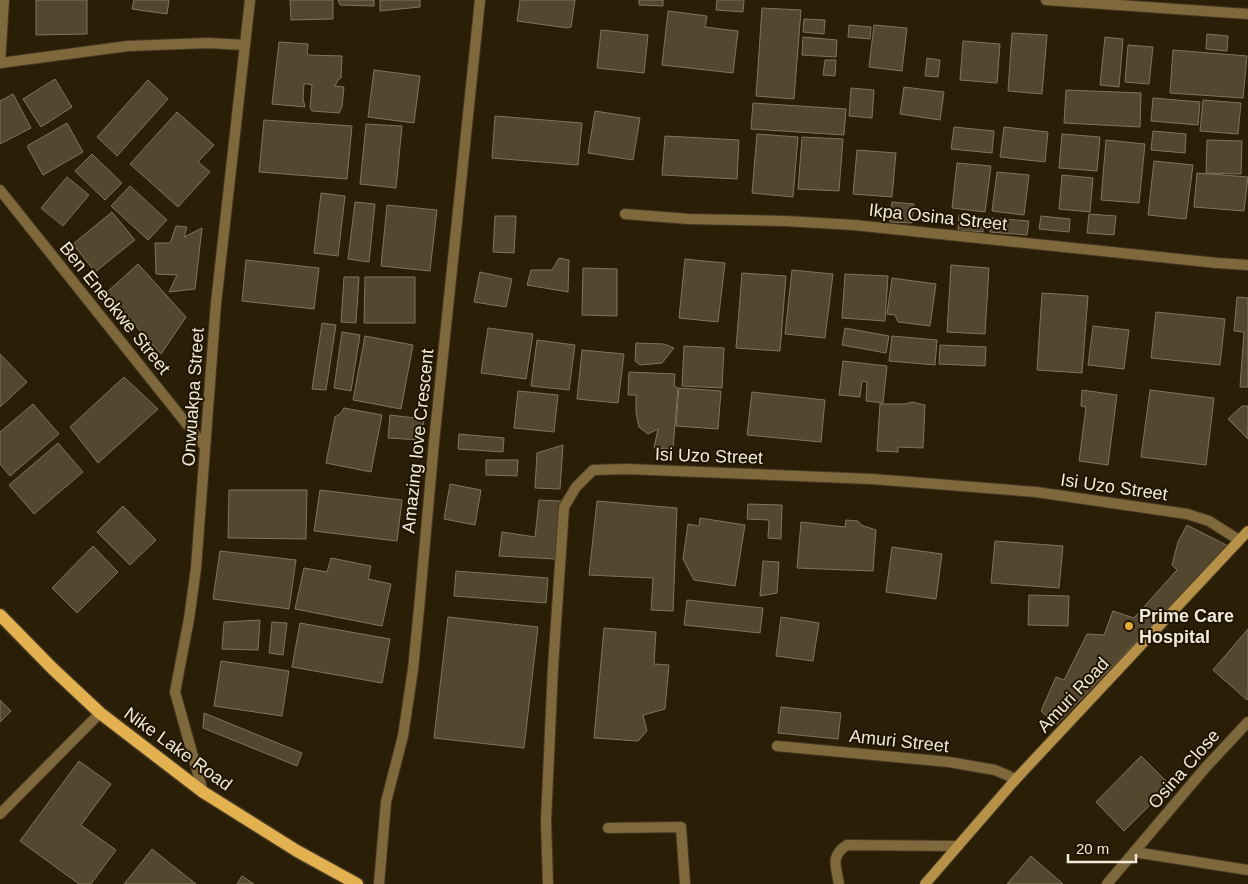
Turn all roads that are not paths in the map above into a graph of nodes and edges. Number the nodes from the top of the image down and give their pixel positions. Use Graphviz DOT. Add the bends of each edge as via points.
graph roads {
  1 [pos="4,0"];
  2 [pos="250,0"];
  3 [pos="480,0"];
  4 [pos="1046,0"];
  5 [pos="1248,14"];
  6 [pos="245,45"];
  7 [pos="0,62"];
  8 [pos="0,190"];
  9 [pos="625,214"];
  10 [pos="1248,265"];
  11 [pos="206,447"];
  12 [pos="1248,531"];
  13 [pos="1239,540"];
  14 [pos="0,615"];
  15 [pos="100,713"];
  16 [pos="1248,722"];
  17 [pos="777,746"];
  18 [pos="1016,779"];
  19 [pos="203,792"];
  20 [pos="0,814"];
  21 [pos="608,828"];
  22 [pos="958,846"];
  23 [pos="1134,852"];
  24 [pos="1248,870"];
  25 [pos="357,884"];
  26 [pos="380,884"];
  27 [pos="548,884"];
  28 [pos="685,884"];
  29 [pos="840,884"];
  30 [pos="925,884"];
  31 [pos="1107,884"];
  1 -- 7 [label="street"];
  2 -- 6 [label="street, Onwuakpa Street"];
  3 -- 26 [label="street, Amazing love Crescent" via="413,669 403,736 386,802"];
  4 -- 5 [label="street"];
  6 -- 7 [label="street" via="128,46"];
  6 -- 11 [label="street, Onwuakpa Street" via="216,312"];
  8 -- 11 [label="street, Ben Eneokwe Street"];
  9 -- 10 [label="street, Ikpa Osina Street" via="854,225"];
  11 -- 19 [label="street, Onwuakpa Street" via="190,610 175,692"];
  12 -- 13 [label="main road, Amuri Road"];
  13 -- 18 [label="main road, Amuri Road"];
  13 -- 27 [label="street, Isi Uzo Street" via="1208,521 1187,514 1036,492 862,479 593,470 576,487 564,507 546,821"];
  14 -- 15 [label="main road, Nike Lake Road"];
  15 -- 19 [label="main road, Nike Lake Road"];
  15 -- 20 [label="street"];
  16 -- 23 [label="street, Osina Close"];
  17 -- 18 [label="street, Amuri Street" via="949,762 995,770"];
  18 -- 22 [label="main road, Amuri Road"];
  19 -- 25 [label="main road, Nike Lake Road"];
  21 -- 28 [label="street" via="680,826"];
  22 -- 29 [label="street" via="847,845 839,850 835,861"];
  22 -- 30 [label="main road, Amuri Road"];
  23 -- 24 [label="street"];
  23 -- 31 [label="street, Osina Close"];
}
